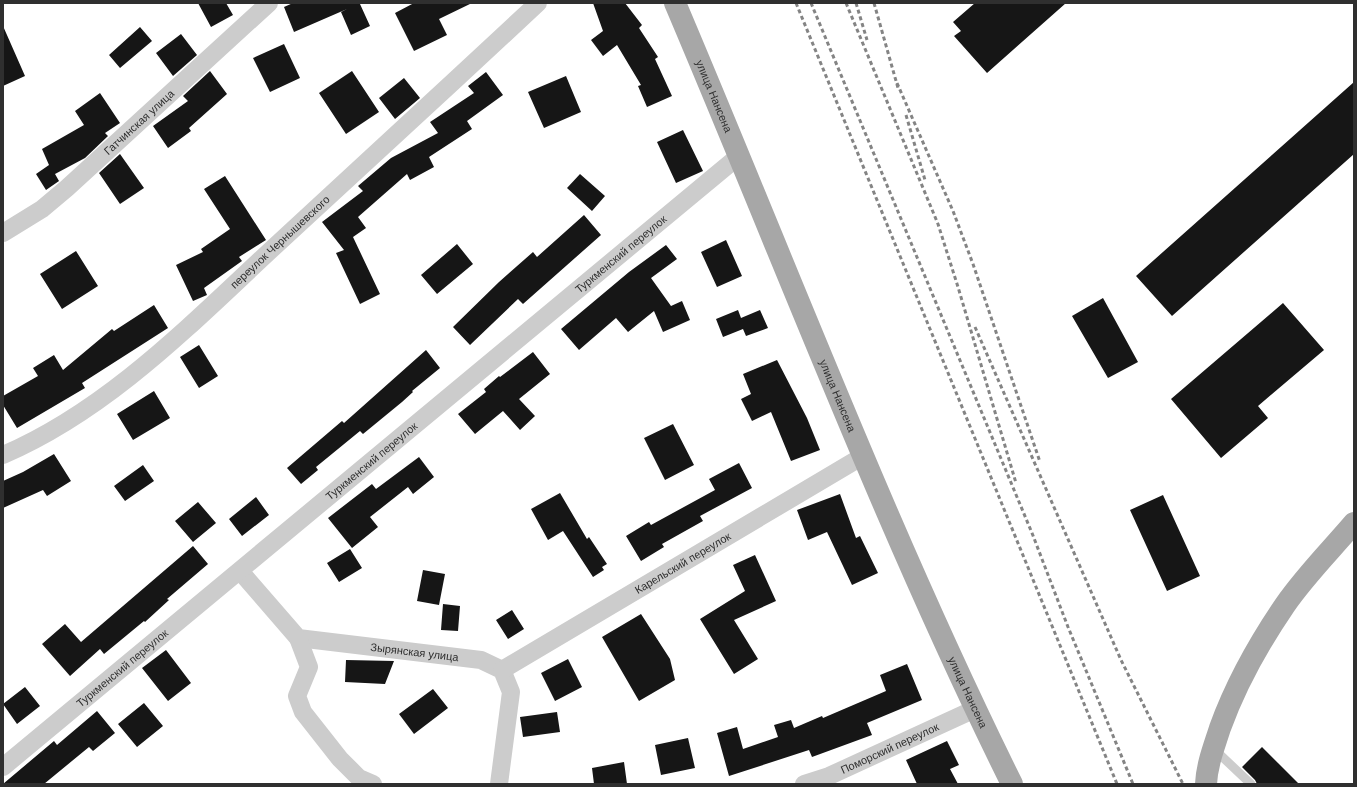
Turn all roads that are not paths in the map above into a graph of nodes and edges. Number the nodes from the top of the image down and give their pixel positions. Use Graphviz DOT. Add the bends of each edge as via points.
graph roads {
  1 [pos="269,3"];
  2 [pos="538,3"];
  3 [pos="675,3"];
  4 [pos="740,156"];
  5 [pos="3,233"];
  6 [pos="3,455"];
  7 [pos="863,456"];
  8 [pos="1354,524"];
  9 [pos="240,571"];
  10 [pos="298,638"];
  11 [pos="502,670"];
  12 [pos="975,709"];
  13 [pos="1213,748"];
  14 [pos="3,767"];
  15 [pos="373,784"];
  16 [pos="499,784"];
  17 [pos="804,784"];
  18 [pos="1012,784"];
  19 [pos="1206,784"];
  20 [pos="1251,784"];
  1 -- 5 [label="street, Гатчинская улица" via="67,188 42,209"];
  2 -- 6 [label="street, переулок Чернышевского" via="187,328 100,400 66,422"];
  3 -- 4 [label="main road, улица Нансена"];
  4 -- 7 [label="main road, улица Нансена"];
  4 -- 9 [label="street, Туркменский переулок"];
  7 -- 11 [label="street, Карельский переулок"];
  7 -- 12 [label="main road, улица Нансена"];
  8 -- 13 [label="main road" via="1286,604 1248,665 1225,714"];
  9 -- 10 [label="street"];
  9 -- 14 [label="street, Туркменский переулок"];
  10 -- 11 [label="street, Зырянская улица" via="480,660"];
  10 -- 15 [label="street" via="309,667 297,696 303,712 354,773"];
  11 -- 16 [label="street" via="511,692"];
  12 -- 17 [label="street, Поморский переулок" via="829,776"];
  12 -- 18 [label="main road, улица Нансена"];
  13 -- 19 [label="main road"];
  13 -- 20 [label="lane"];
}
